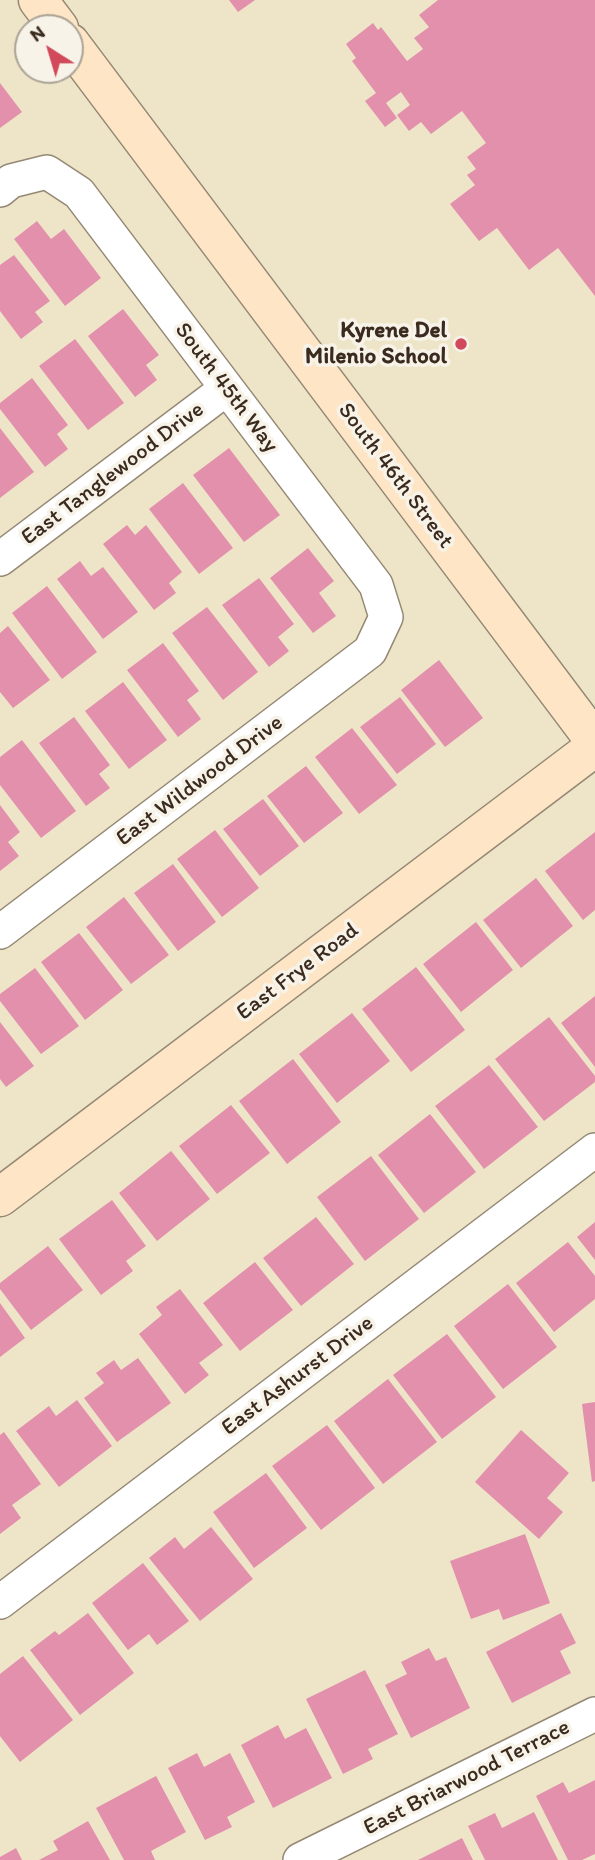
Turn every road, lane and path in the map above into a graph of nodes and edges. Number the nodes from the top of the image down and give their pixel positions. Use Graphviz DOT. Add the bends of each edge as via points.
graph roads {
  1 [pos="84,62"];
  2 [pos="0,190"];
  3 [pos="226,389"];
  4 [pos="0,559"];
  5 [pos="386,617"];
  6 [pos="595,744"];
  7 [pos="0,932"];
  8 [pos="595,1150"];
  9 [pos="0,1197"];
  10 [pos="0,1602"];
  11 [pos="595,1714"];
  12 [pos="300,1860"];
  1 -- 6 [label="street, South 46th Street"];
  2 -- 3 [label="street, South 45th Way" via="11,181 47,172 79,193"];
  3 -- 4 [label="street, East Tanglewood Drive"];
  3 -- 5 [label="street, South 45th Way" via="376,585"];
  5 -- 7 [label="street, East Wildwood Drive" via="370,651"];
  6 -- 9 [label="street, East Frye Road"];
  8 -- 10 [label="street, East Ashurst Drive"];
  11 -- 12 [label="street, East Briarwood Terrace"];
}
